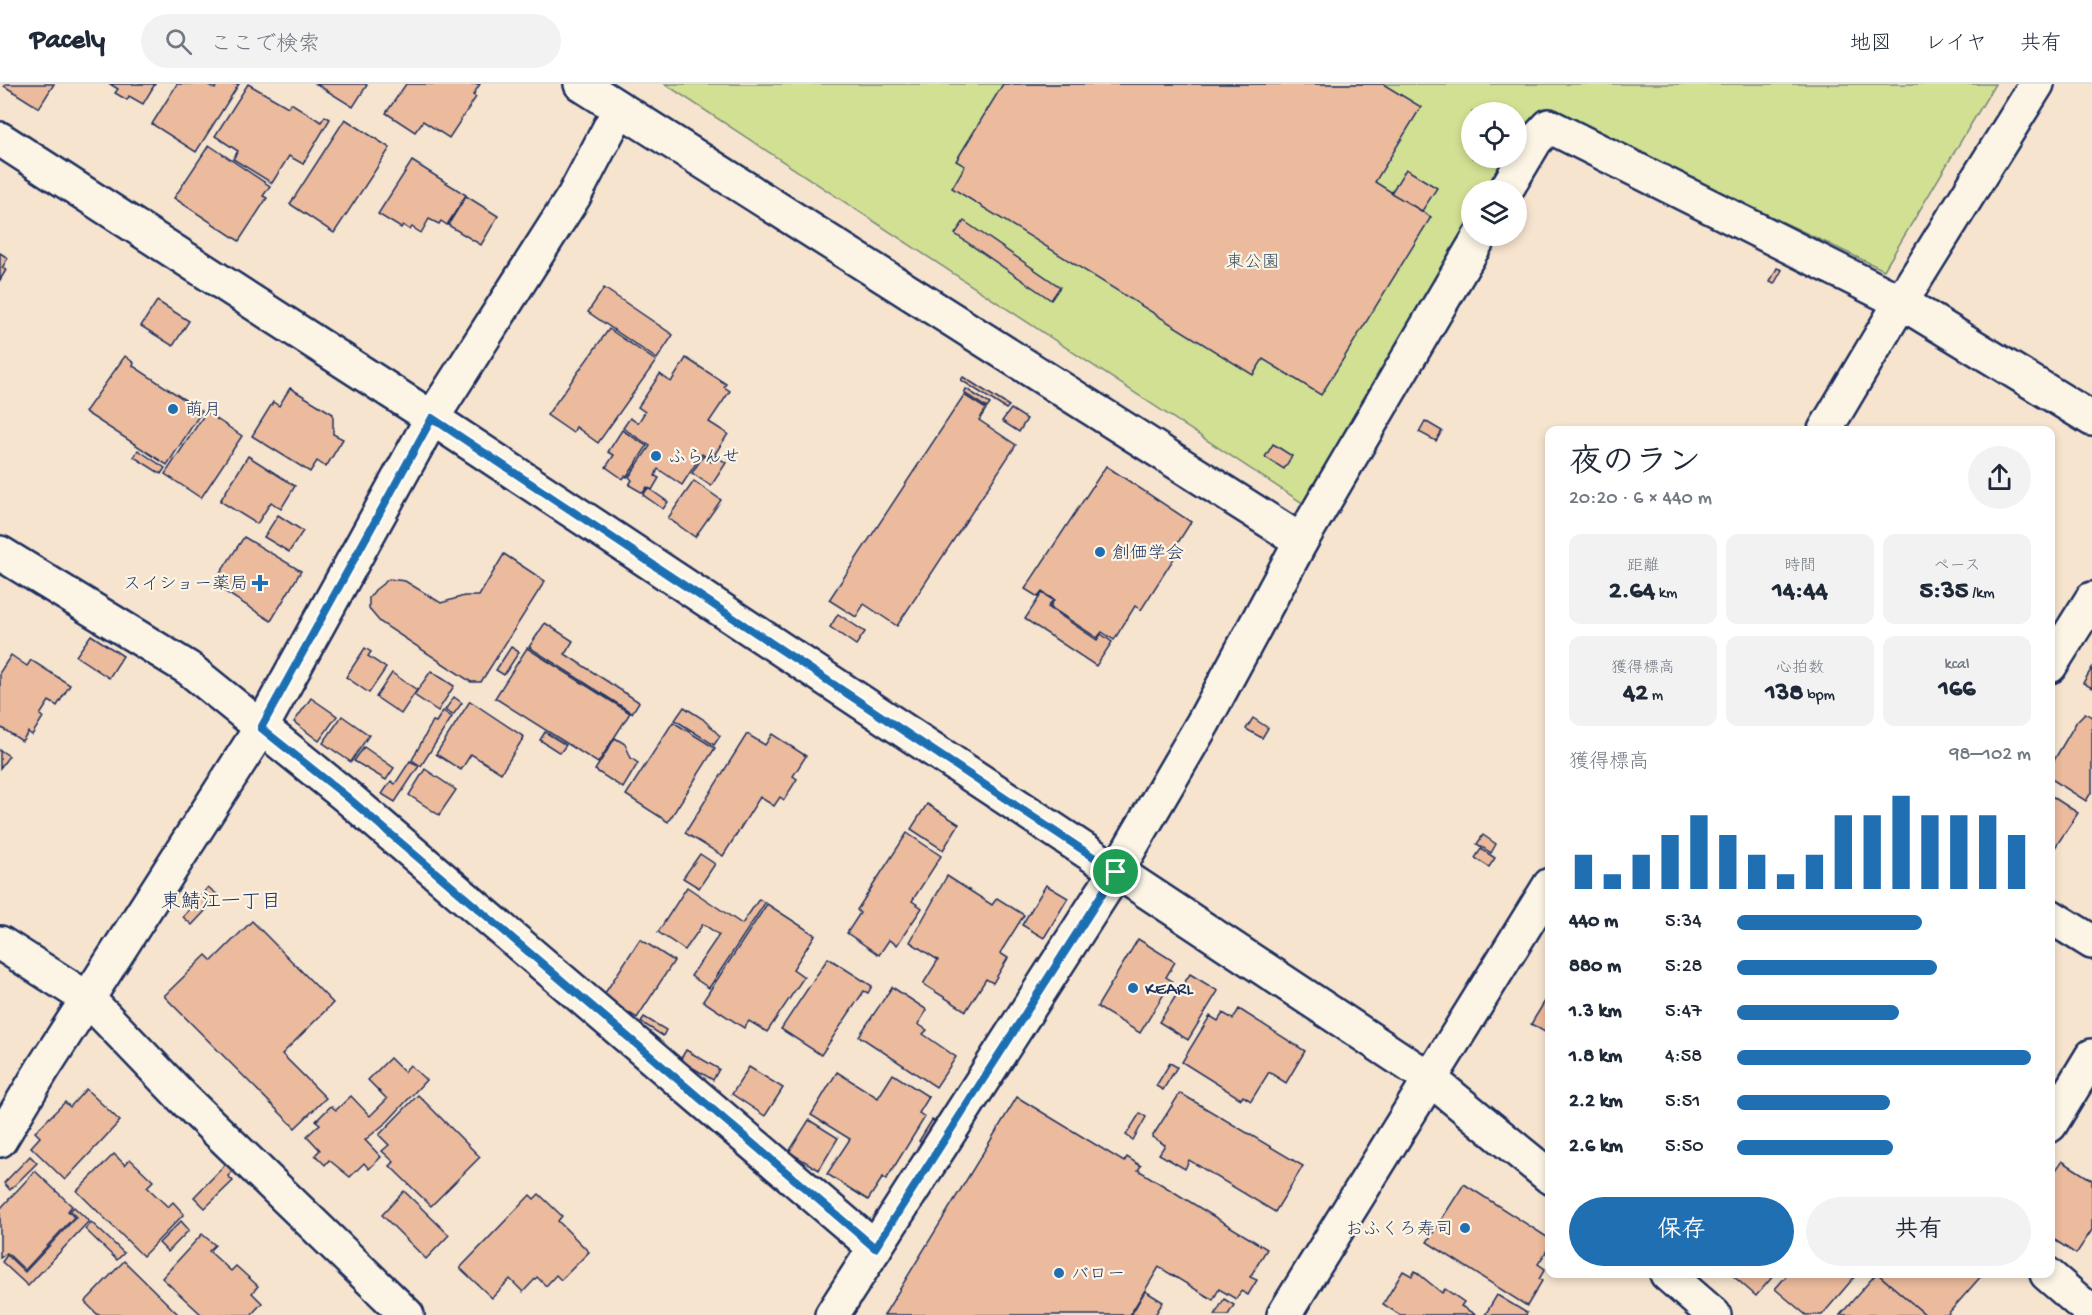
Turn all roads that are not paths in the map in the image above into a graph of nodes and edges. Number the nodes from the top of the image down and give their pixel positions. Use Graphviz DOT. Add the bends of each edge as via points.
graph roads {
  1 [pos="581,84"];
  2 [pos="2037,84"];
  3 [pos="619,110"];
  4 [pos="0,139"];
  5 [pos="1512,180"];
  6 [pos="1474,246"];
  7 [pos="1901,302"];
  8 [pos="432,418"];
  9 [pos="2092,419"];
  10 [pos="1827,426"];
  11 [pos="1300,541"];
  12 [pos="0,553"];
  13 [pos="2092,598"];
  14 [pos="2055,658"];
  15 [pos="261,728"];
  16 [pos="1116,872"];
  17 [pos="1545,893"];
  18 [pos="2055,919"];
  19 [pos="2092,942"];
  20 [pos="0,943"];
  21 [pos="88,999"];
  22 [pos="2092,1056"];
  23 [pos="1429,1078"];
  24 [pos="2055,1117"];
  25 [pos="0,1140"];
  26 [pos="1545,1173"];
  27 [pos="875,1248"];
  28 [pos="1676,1278"];
  29 [pos="2052,1278"];
  30 [pos="2092,1313"];
  31 [pos="407,1315"];
  32 [pos="832,1315"];
  33 [pos="1284,1315"];
  34 [pos="1714,1315"];
  1 -- 3 [label="street"];
  2 -- 7 [label="street"];
  3 -- 8 [label="street" via="574,196"];
  3 -- 11 [label="street"];
  4 -- 8 [label="street"];
  5 -- 7 [label="street" via="1535,141 1549,126"];
  6 -- 11 [label="street"];
  7 -- 9 [label="street"];
  7 -- 10 [label="street"];
  8 -- 15 [label="street"];
  8 -- 16 [label="street"];
  11 -- 16 [label="street" via="1203,723"];
  12 -- 15 [label="street" via="188,668"];
  13 -- 14 [label="street"];
  15 -- 21 [label="street"];
  15 -- 27 [label="street" via="346,796"];
  16 -- 23 [label="street"];
  16 -- 27 [label="street"];
  17 -- 23 [label="street"];
  18 -- 19 [label="street"];
  20 -- 21 [label="street"];
  21 -- 25 [label="street"];
  21 -- 31 [label="street" via="184,1099"];
  22 -- 24 [label="street"];
  23 -- 26 [label="street"];
  23 -- 33 [label="street"];
  27 -- 32 [label="street"];
  28 -- 34 [label="street"];
  29 -- 30 [label="street"];
}
